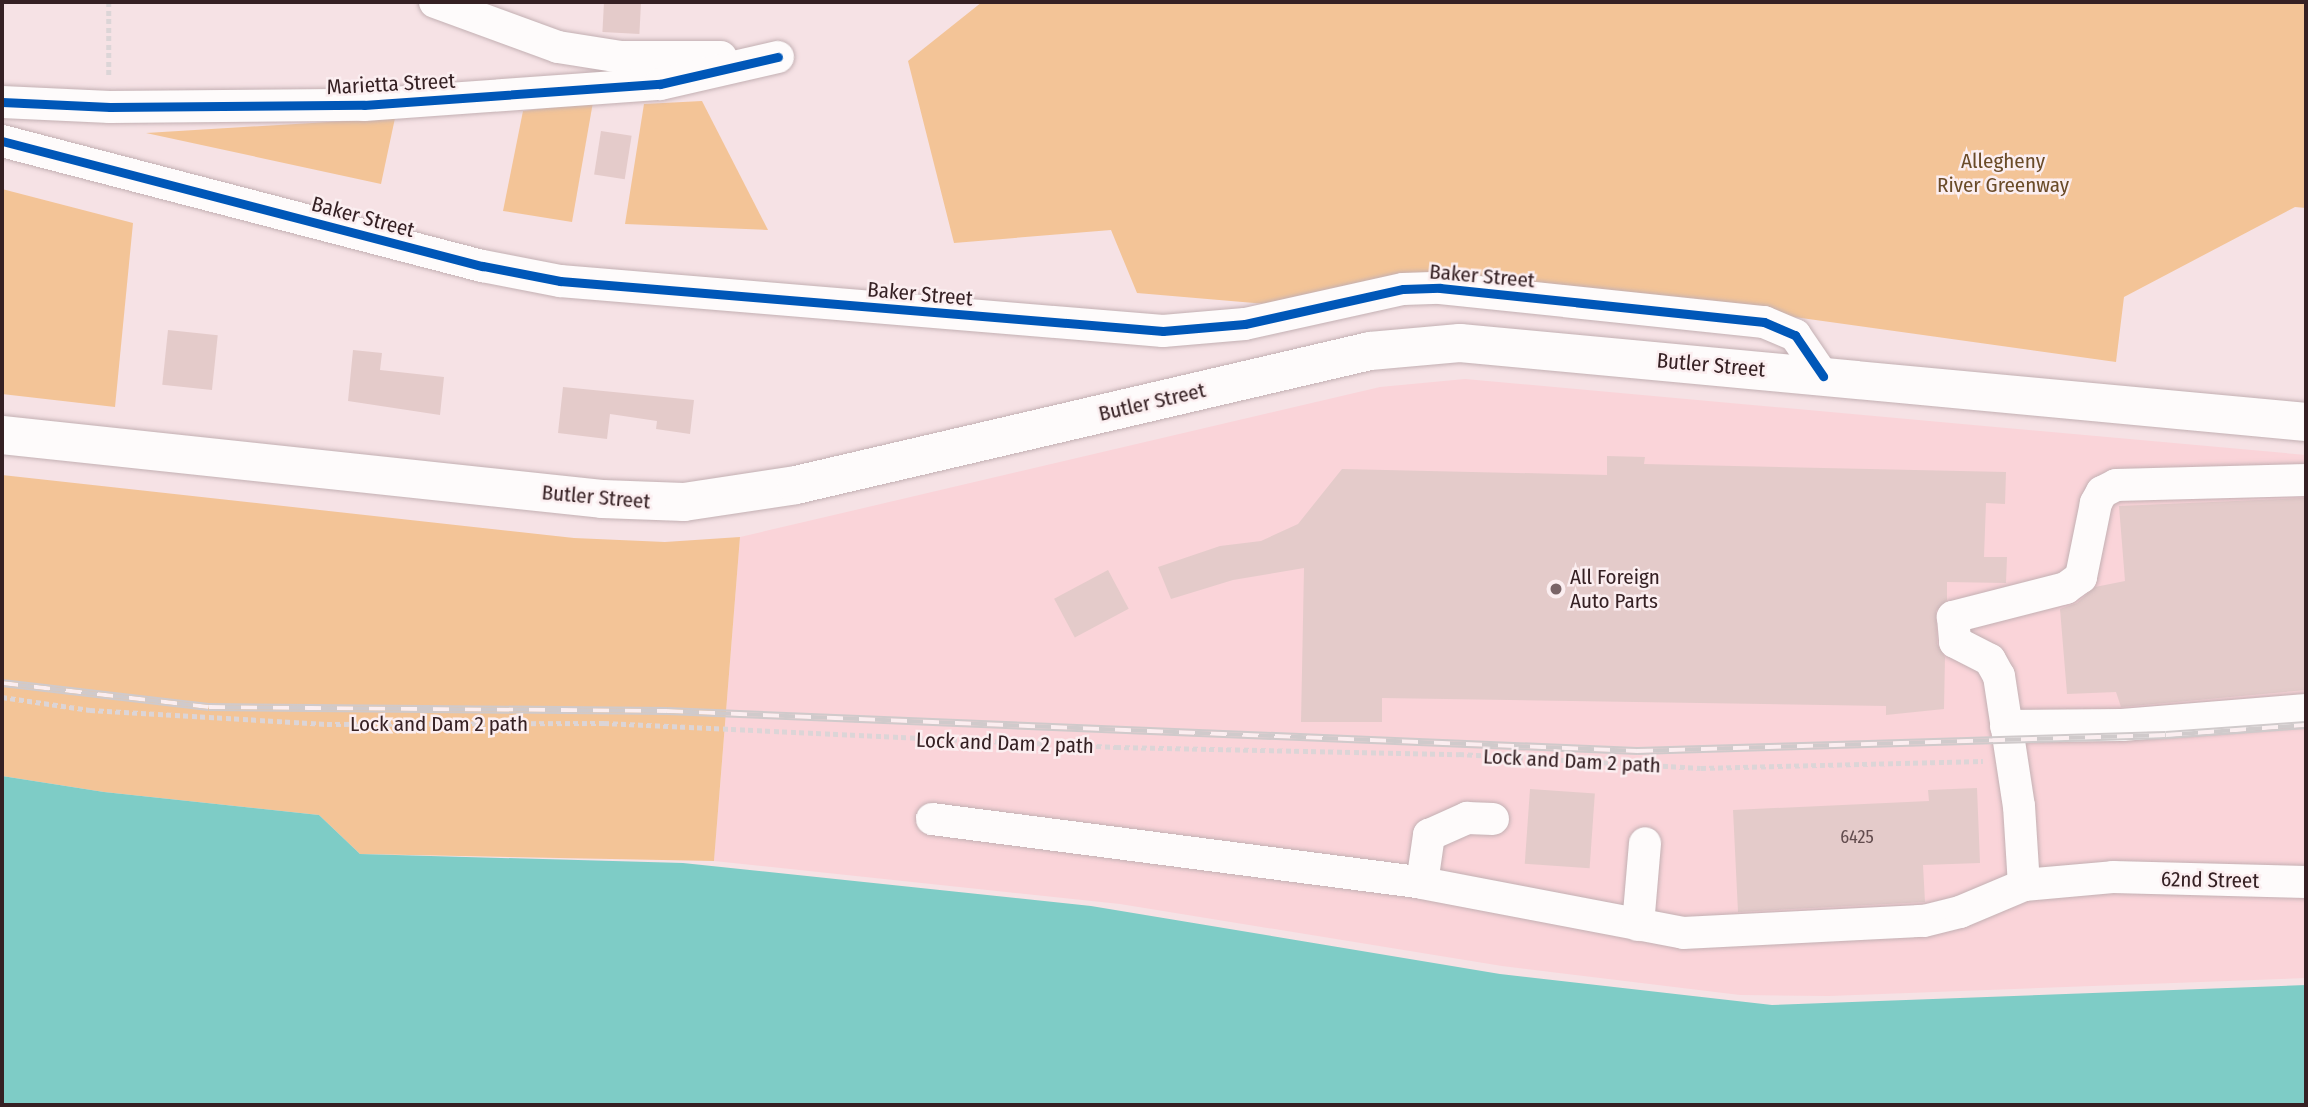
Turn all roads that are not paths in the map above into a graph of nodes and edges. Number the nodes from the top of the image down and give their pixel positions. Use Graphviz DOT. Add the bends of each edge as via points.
graph roads {
  1 [pos="435,2"];
  2 [pos="2,103"];
  3 [pos="2,141"];
  4 [pos="1823,376"];
  5 [pos="2306,422"];
  6 [pos="2,435"];
  7 [pos="2306,480"];
  8 [pos="2306,710"];
  9 [pos="2006,726"];
  10 [pos="932,819"];
  11 [pos="1493,819"];
  12 [pos="1645,843"];
  13 [pos="2306,882"];
  14 [pos="1422,883"];
  15 [pos="2024,885"];
  16 [pos="1638,925"];
  1 -- 2 [label="street, Marietta Street" via="558,47 621,57 778,57 660,84 364,105"];
  3 -- 4 [label="street, Baker Street" via="483,266 560,281 1163,331 1245,324 1402,289 1440,288 1764,322 1795,335"];
  4 -- 5 [label="highway, Butler Street"];
  4 -- 6 [label="highway, Butler Street" via="1490,344 1401,347 783,487 684,502 602,499"];
  7 -- 9 [label="street" via="2116,485 2102,492 2081,578 2066,589 1953,617 1955,642 1979,652 1998,676"];
  8 -- 9 [label="street" via="2122,725"];
  9 -- 15 [label="street" via="2019,806"];
  10 -- 14 [label="street, 62nd Street"];
  11 -- 14 [label="street" via="1467,817 1429,835"];
  12 -- 16 [label="street"];
  13 -- 15 [label="street, 62nd Street" via="2113,877"];
  14 -- 16 [label="street, 62nd Street"];
  15 -- 16 [label="street, 62nd Street" via="1924,921 1683,933"];
}
